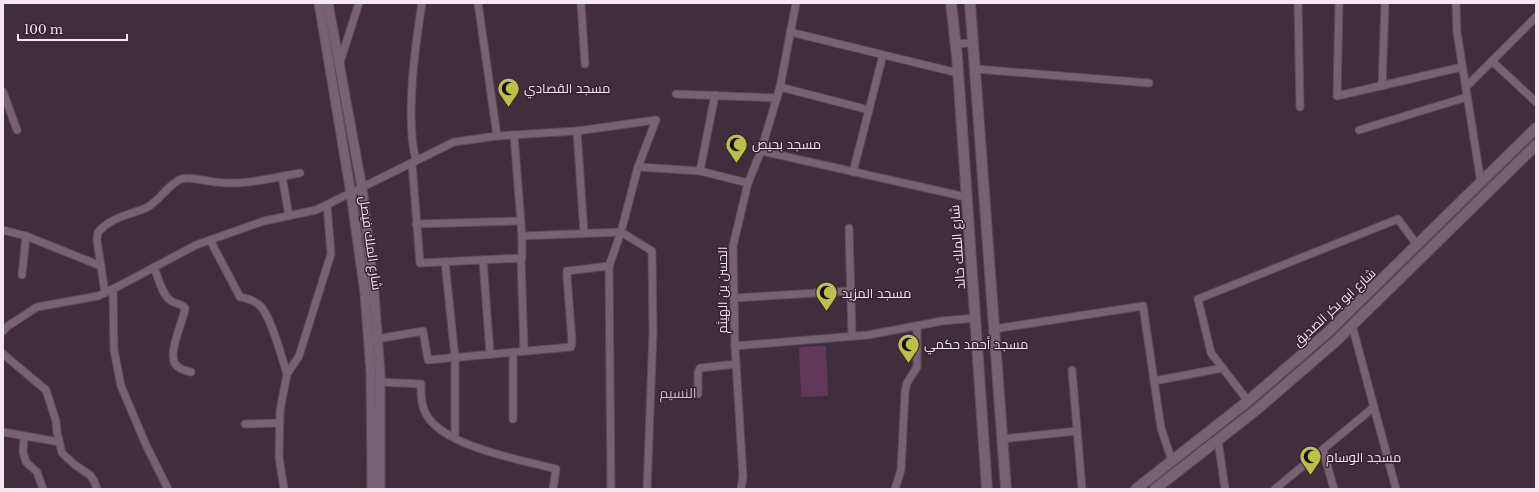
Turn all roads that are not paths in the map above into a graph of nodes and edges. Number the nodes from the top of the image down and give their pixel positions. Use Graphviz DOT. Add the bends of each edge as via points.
graph roads {
  1 [pos="320,3"];
  2 [pos="328,3"];
  3 [pos="359,3"];
  4 [pos="422,3"];
  5 [pos="478,3"];
  6 [pos="483,3"];
  7 [pos="581,3"];
  8 [pos="796,3"];
  9 [pos="952,3"];
  10 [pos="970,3"];
  11 [pos="1298,3"];
  12 [pos="1339,3"];
  13 [pos="1385,3"];
  14 [pos="1456,3"];
  15 [pos="1536,17"];
  16 [pos="790,32"];
  17 [pos="974,43"];
  18 [pos="955,44"];
  19 [pos="883,55"];
  20 [pos="1492,61"];
  21 [pos="339,63"];
  22 [pos="585,64"];
  23 [pos="1462,67"];
  24 [pos="976,69"];
  25 [pos="958,73"];
  26 [pos="1149,83"];
  27 [pos="1382,86"];
  28 [pos="780,87"];
  29 [pos="1466,87"];
  30 [pos="3,92"];
  31 [pos="676,94"];
  32 [pos="716,95"];
  33 [pos="1467,97"];
  34 [pos="777,98"];
  35 [pos="1536,102"];
  36 [pos="1300,107"];
  37 [pos="869,110"];
  38 [pos="1536,128"];
  39 [pos="17,130"];
  40 [pos="1360,130"];
  41 [pos="577,131"];
  42 [pos="514,135"];
  43 [pos="497,136"];
  44 [pos="1536,145"];
  45 [pos="761,151"];
  46 [pos="414,162"];
  47 [pos="638,167"];
  48 [pos="700,171"];
  49 [pos="853,172"];
  50 [pos="300,173"];
  51 [pos="282,176"];
  52 [pos="748,183"];
  53 [pos="1480,183"];
  54 [pos="362,188"];
  55 [pos="351,194"];
  56 [pos="966,197"];
  57 [pos="327,205"];
  58 [pos="289,216"];
  59 [pos="520,221"];
  60 [pos="416,224"];
  61 [pos="848,228"];
  62 [pos="3,230"];
  63 [pos="621,232"];
  64 [pos="584,233"];
  65 [pos="26,236"];
  66 [pos="522,236"];
  67 [pos="210,240"];
  68 [pos="1416,245"];
  69 [pos="521,258"];
  70 [pos="483,260"];
  71 [pos="445,262"];
  72 [pos="101,266"];
  73 [pos="609,266"];
  74 [pos="154,267"];
  75 [pos="22,275"];
  76 [pos="113,289"];
  77 [pos="850,291"];
  78 [pos="105,292"];
  79 [pos="734,298"];
  80 [pos="975,318"];
  81 [pos="1352,325"];
  82 [pos="917,326"];
  83 [pos="994,329"];
  84 [pos="3,331"];
  85 [pos="852,336"];
  86 [pos="377,339"];
  87 [pos="735,346"];
  88 [pos="524,351"];
  89 [pos="513,352"];
  90 [pos="3,354"];
  91 [pos="490,354"];
  92 [pos="455,358"];
  93 [pos="736,364"];
  94 [pos="1223,368"];
  95 [pos="1072,370"];
  96 [pos="192,372"];
  97 [pos="287,374"];
  98 [pos="1154,381"];
  99 [pos="380,382"];
  100 [pos="698,394"];
  101 [pos="1248,402"];
  102 [pos="1374,407"];
  103 [pos="513,418"];
  104 [pos="280,423"];
  105 [pos="245,424"];
  106 [pos="1077,431"];
  107 [pos="3,432"];
  108 [pos="24,436"];
  109 [pos="455,438"];
  110 [pos="1002,439"];
  111 [pos="1218,440"];
  112 [pos="59,442"];
  113 [pos="1323,450"];
  114 [pos="1172,461"];
  115 [pos="1279,488"];
  116 [pos="43,489"];
  117 [pos="97,489"];
  118 [pos="168,489"];
  119 [pos="284,489"];
  120 [pos="372,489"];
  121 [pos="380,489"];
  122 [pos="552,489"];
  123 [pos="611,489"];
  124 [pos="647,489"];
  125 [pos="741,489"];
  126 [pos="895,489"];
  127 [pos="987,489"];
  128 [pos="1006,489"];
  129 [pos="1082,489"];
  130 [pos="1136,489"];
  131 [pos="1155,489"];
  132 [pos="1225,489"];
  133 [pos="1334,489"];
  134 [pos="1396,489"];
  1 -- 55 [label="street, شارع الملك فيصل"];
  2 -- 21 [label="street, شارع الملك فيصل"];
  3 -- 21 [label="street"];
  4 -- 46 [label="street" via="412,108"];
  5 -- 6 [label="street"];
  5 -- 43 [label="street"];
  7 -- 22 [label="street"];
  8 -- 16 [label="street, الحسن بن الهيثم"];
  9 -- 18 [label="main road, شارع الملك خالد"];
  10 -- 17 [label="main road"];
  11 -- 36 [label="street"];
  12 -- 27 [label="street" via="1337,96"];
  13 -- 27 [label="street"];
  14 -- 23 [label="street"];
  15 -- 20 [label="street"];
  16 -- 19 [label="street"];
  16 -- 28 [label="street, الحسن بن الهيثم"];
  17 -- 18 [label="street"];
  17 -- 24 [label="main road"];
  18 -- 25 [label="main road, شارع الملك خالد"];
  19 -- 25 [label="street"];
  19 -- 37 [label="street"];
  20 -- 29 [label="street"];
  20 -- 35 [label="street"];
  21 -- 54 [label="street, شارع الملك فيصل"];
  23 -- 27 [label="street"];
  23 -- 29 [label="street"];
  24 -- 26 [label="street"];
  24 -- 83 [label="main road"];
  25 -- 56 [label="main road, شارع الملك خالد"];
  28 -- 34 [label="street, الحسن بن الهيثم"];
  28 -- 37 [label="street"];
  29 -- 33 [label="street"];
  30 -- 39 [label="street"];
  31 -- 32 [label="street"];
  32 -- 34 [label="street"];
  32 -- 48 [label="street"];
  33 -- 40 [label="street"];
  33 -- 53 [label="street"];
  34 -- 45 [label="street, الحسن بن الهيثم"];
  37 -- 49 [label="street"];
  38 -- 53 [label="main road, شارع ابو بكر الصديق"];
  41 -- 42 [label="street"];
  41 -- 47 [label="street" via="656,120"];
  41 -- 64 [label="street"];
  42 -- 43 [label="street"];
  42 -- 59 [label="street"];
  43 -- 46 [label="street" via="454,142"];
  44 -- 81 [label="main road, شارع ابو بكر الصديق"];
  45 -- 49 [label="street"];
  45 -- 52 [label="street, الحسن بن الهيثم"];
  46 -- 54 [label="street"];
  46 -- 60 [label="street"];
  47 -- 48 [label="street"];
  47 -- 63 [label="street"];
  48 -- 52 [label="street"];
  49 -- 56 [label="street"];
  50 -- 51 [label="street"];
  51 -- 58 [label="street"];
  51 -- 72 [label="street" via="238,182 183,179 172,184 154,204 103,226 98,232 97,240"];
  52 -- 79 [label="street, الحسن بن الهيثم" via="733,246"];
  53 -- 68 [label="main road, شارع ابو بكر الصديق"];
  54 -- 55 [label="street"];
  54 -- 86 [label="street, شارع الملك فيصل"];
  55 -- 57 [label="street"];
  55 -- 120 [label="street, شارع الملك فيصل" via="365,294 370,365"];
  56 -- 80 [label="main road, شارع الملك خالد"];
  57 -- 58 [label="street"];
  57 -- 97 [label="street" via="331,254 299,356"];
  58 -- 67 [label="street"];
  59 -- 60 [label="street"];
  59 -- 66 [label="street"];
  60 -- 71 [label="street" via="420,263"];
  61 -- 77 [label="street"];
  62 -- 65 [label="street"];
  63 -- 64 [label="street"];
  63 -- 73 [label="street"];
  63 -- 124 [label="street" via="652,251 653,333"];
  64 -- 66 [label="street"];
  65 -- 72 [label="street"];
  65 -- 75 [label="street"];
  66 -- 69 [label="street"];
  67 -- 74 [label="street" via="196,244"];
  67 -- 97 [label="street" via="240,297 259,304 265,313"];
  68 -- 94 [label="street" via="1398,219 1198,299 1211,353"];
  68 -- 101 [label="main road, شارع ابو بكر الصديق" via="1327,333"];
  69 -- 70 [label="street"];
  69 -- 88 [label="street"];
  70 -- 71 [label="street"];
  70 -- 91 [label="street"];
  71 -- 92 [label="street"];
  72 -- 78 [label="street"];
  73 -- 88 [label="street" via="567,272 571,346"];
  73 -- 123 [label="street"];
  74 -- 76 [label="street"];
  74 -- 96 [label="street" via="167,297 185,308 173,355 177,366"];
  76 -- 78 [label="street"];
  76 -- 118 [label="street" via="114,350 121,386"];
  77 -- 79 [label="street"];
  77 -- 85 [label="street"];
  78 -- 84 [label="street" via="98,296 37,307"];
  79 -- 87 [label="street, الحسن بن الهيثم"];
  80 -- 82 [label="street"];
  80 -- 127 [label="main road, شارع الملك خالد"];
  81 -- 102 [label="street"];
  81 -- 111 [label="main road, شارع ابو بكر الصديق" via="1255,411"];
  82 -- 85 [label="street"];
  82 -- 126 [label="street" via="917,367 907,383 905,392 901,470"];
  83 -- 98 [label="street" via="1144,306"];
  83 -- 110 [label="main road"];
  85 -- 87 [label="street"];
  86 -- 92 [label="street" via="423,331 428,360"];
  86 -- 99 [label="street, شارع الملك فيصل"];
  87 -- 93 [label="street, الحسن بن الهيثم"];
  88 -- 89 [label="street"];
  89 -- 91 [label="street"];
  89 -- 103 [label="street"];
  90 -- 112 [label="street" via="46,390 56,421"];
  91 -- 92 [label="street"];
  92 -- 109 [label="street"];
  93 -- 100 [label="street" via="700,368"];
  93 -- 125 [label="street, الحسن بن الهيثم" via="743,476"];
  94 -- 98 [label="street"];
  94 -- 101 [label="street"];
  95 -- 106 [label="street"];
  97 -- 104 [label="street"];
  98 -- 114 [label="street" via="1161,428"];
  99 -- 109 [label="street" via="421,384 421,397 427,415 435,425"];
  99 -- 121 [label="street, شارع الملك فيصل"];
  101 -- 114 [label="main road, شارع ابو بكر الصديق"];
  102 -- 113 [label="street"];
  102 -- 134 [label="street"];
  104 -- 105 [label="street"];
  104 -- 119 [label="street" via="279,457"];
  106 -- 110 [label="street"];
  106 -- 129 [label="street"];
  107 -- 108 [label="street"];
  108 -- 112 [label="street"];
  108 -- 116 [label="street" via="23,452 26,462 37,472"];
  109 -- 122 [label="street" via="489,452 556,469"];
  110 -- 128 [label="main road"];
  111 -- 131 [label="main road, شارع ابو بكر الصديق"];
  111 -- 132 [label="street"];
  112 -- 117 [label="street" via="62,453 75,466 90,475"];
  113 -- 115 [label="street"];
  113 -- 133 [label="street"];
  114 -- 130 [label="main road, شارع ابو بكر الصديق"];
}
